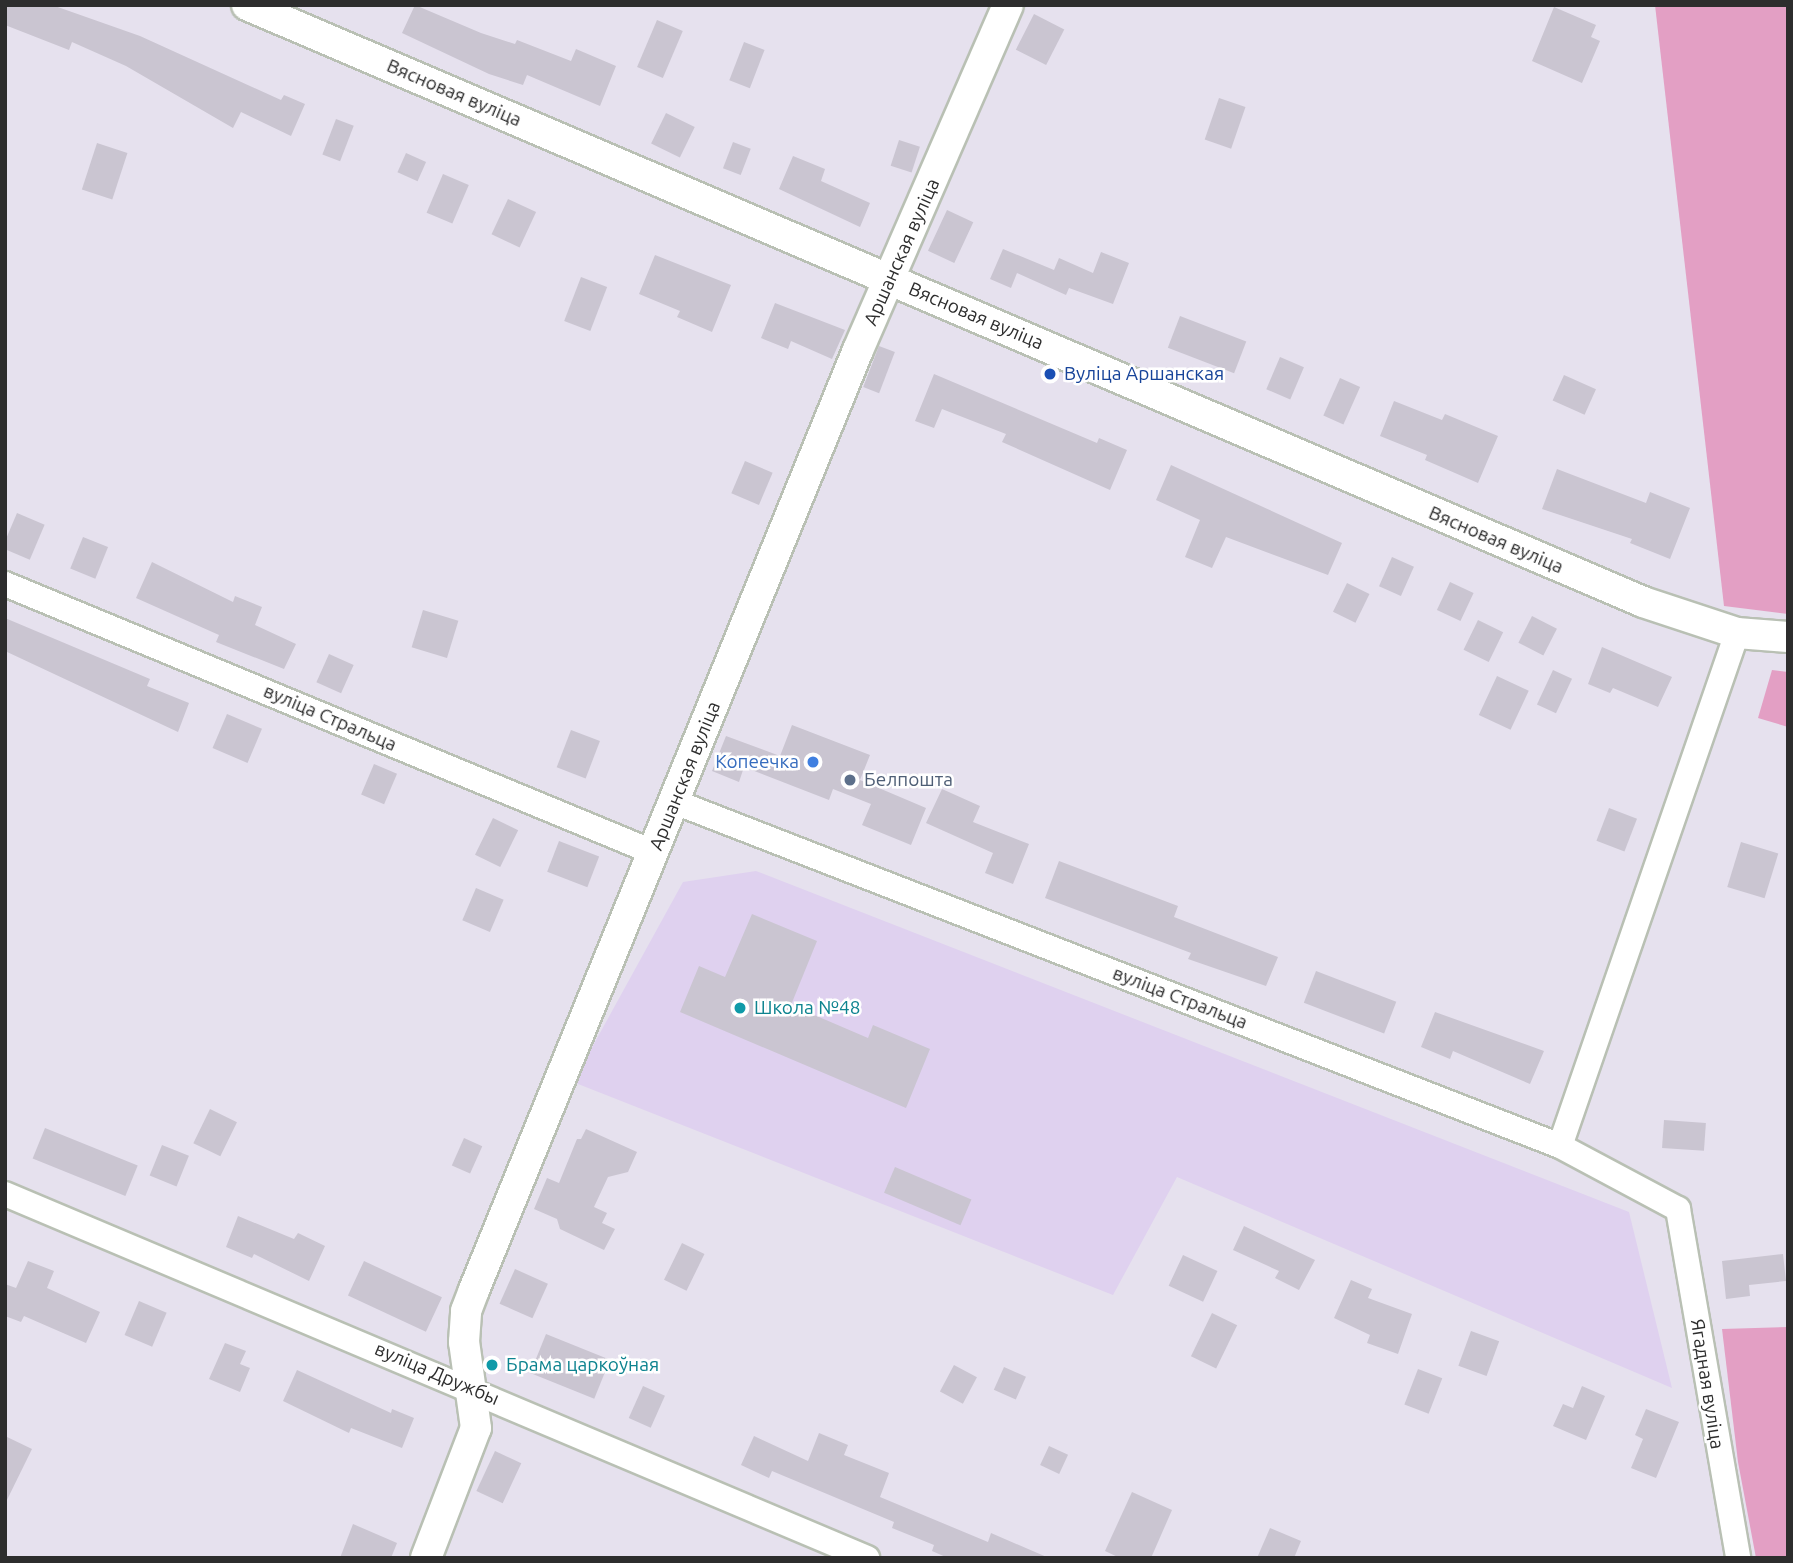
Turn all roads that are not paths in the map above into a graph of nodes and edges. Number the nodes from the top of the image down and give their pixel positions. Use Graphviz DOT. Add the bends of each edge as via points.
graph roads {
  1 [pos="247,5"];
  2 [pos="1008,5"];
  3 [pos="891,279"];
  4 [pos="5,584"];
  5 [pos="1737,633"];
  6 [pos="1788,637"];
  7 [pos="674,802"];
  8 [pos="655,853"];
  9 [pos="1560,1146"];
  10 [pos="5,1194"];
  11 [pos="1678,1209"];
  12 [pos="468,1386"];
  13 [pos="426,1558"];
  14 [pos="867,1558"];
  15 [pos="1738,1558"];
  1 -- 3 [label="street, Вясновая вуліца"];
  2 -- 3 [label="street, Аршанская вуліца"];
  3 -- 5 [label="street, Вясновая вуліца" via="1643,603"];
  3 -- 7 [label="street, Аршанская вуліца"];
  4 -- 8 [label="street, вуліца Стральца"];
  5 -- 6 [label="street, Вясновая вуліца"];
  5 -- 9 [label="street"];
  7 -- 8 [label="street, Аршанская вуліца"];
  7 -- 9 [label="street, вуліца Стральца"];
  8 -- 12 [label="street, Аршанская вуліца" via="466,1311"];
  9 -- 11 [label="street, вуліца Стральца"];
  10 -- 12 [label="street, вуліца Дружбы"];
  11 -- 15 [label="street, Ягадная вуліца"];
  12 -- 13 [label="street, Аршанская вуліца" via="476,1428"];
  12 -- 14 [label="street, вуліца Дружбы"];
}
